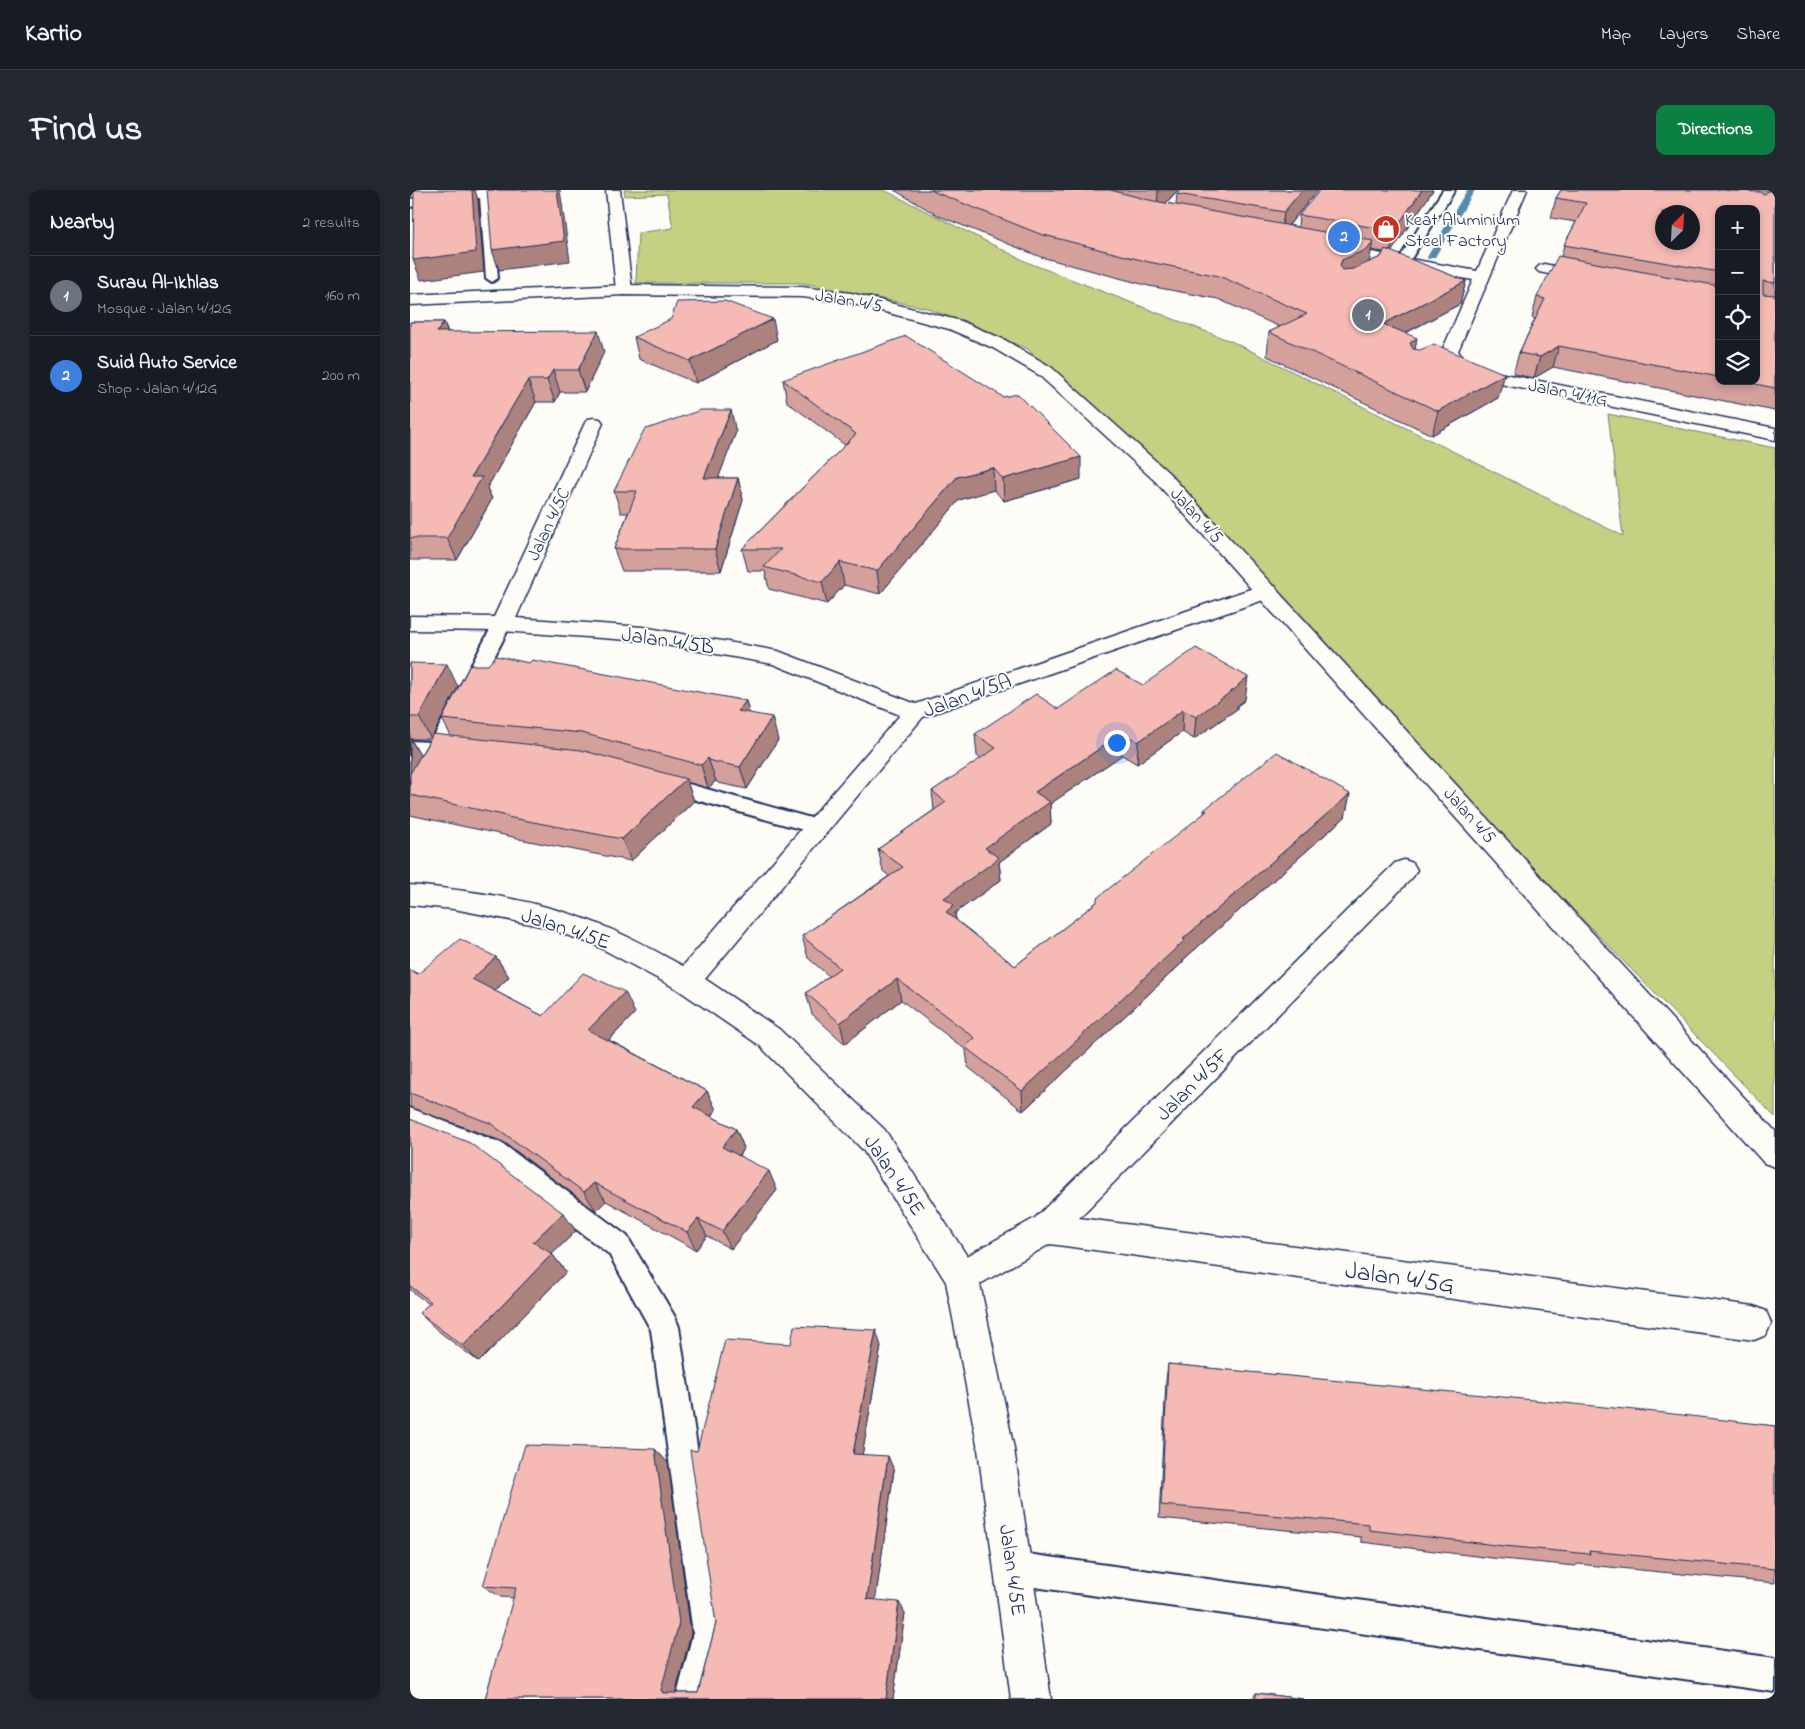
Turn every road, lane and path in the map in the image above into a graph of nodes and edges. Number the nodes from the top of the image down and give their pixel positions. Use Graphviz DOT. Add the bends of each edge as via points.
graph roads {
  1 [pos="510,190"];
  2 [pos="613,190"];
  3 [pos="1449,190"];
  4 [pos="1520,190"];
  5 [pos="485,192"];
  6 [pos="410,203"];
  7 [pos="1323,248"];
  8 [pos="1403,262"];
  9 [pos="1544,269"];
  10 [pos="1482,277"];
  11 [pos="492,278"];
  12 [pos="1602,280"];
  13 [pos="624,290"];
  14 [pos="410,300"];
  15 [pos="594,423"];
  16 [pos="1775,434"];
  17 [pos="1267,591"];
  18 [pos="410,623"];
  19 [pos="502,624"];
  20 [pos="916,712"];
  21 [pos="410,748"];
  22 [pos="438,748"];
  23 [pos="476,752"];
  24 [pos="638,777"];
  25 [pos="410,798"];
  26 [pos="818,827"];
  27 [pos="1404,870"];
  28 [pos="410,895"];
  29 [pos="687,981"];
  30 [pos="410,1119"];
  31 [pos="1775,1153"];
  32 [pos="1047,1228"];
  33 [pos="962,1277"];
  34 [pos="1754,1323"];
  35 [pos="1013,1568"];
  36 [pos="1775,1675"];
  37 [pos="692,1699"];
  38 [pos="1031,1699"];
  1 -- 5 [label="lane"];
  2 -- 13 [label="street"];
  3 -- 8 [label="lane"];
  4 -- 10 [label="street, Jalan 4/11G"];
  5 -- 6 [label="lane"];
  5 -- 11 [label="lane"];
  7 -- 8 [label="street" via="1378,263"];
  8 -- 10 [label="street"];
  9 -- 12 [label="street"];
  10 -- 16 [label="street, Jalan 4/11G" via="1444,358 1486,376"];
  13 -- 14 [label="street, Jalan 4/5"];
  13 -- 17 [label="street, Jalan 4/5" via="802,292 851,298 955,325 1000,344 1045,371 1162,477"];
  15 -- 19 [label="street, Jalan 4/5C"];
  17 -- 20 [label="street, Jalan 4/5A"];
  17 -- 31 [label="street, Jalan 4/5"];
  18 -- 19 [label="street, Jalan 4/5B"];
  19 -- 20 [label="street, Jalan 4/5B" via="643,634 778,658"];
  19 -- 22 [label="lane"];
  20 -- 26 [label="street, Jalan 4/5A"];
  21 -- 22 [label="lane"];
  22 -- 23 [label="lane"];
  22 -- 25 [label="lane"];
  24 -- 26 [label="lane"];
  26 -- 29 [label="street, Jalan 4/5A"];
  27 -- 32 [label="street, Jalan 4/5F"];
  28 -- 29 [label="street, Jalan 4/5E" via="454,899 543,916 605,938"];
  29 -- 33 [label="street, Jalan 4/5E" via="769,1037 874,1140"];
  30 -- 37 [label="lane" via="494,1152 618,1245 664,1327 709,1633"];
  32 -- 33 [label="street, Jalan 4/5F"];
  32 -- 34 [label="street, Jalan 4/5G"];
  33 -- 35 [label="street, Jalan 4/5E" via="996,1449"];
  35 -- 36 [label="lane"];
  35 -- 38 [label="street, Jalan 4/5E"];
}
